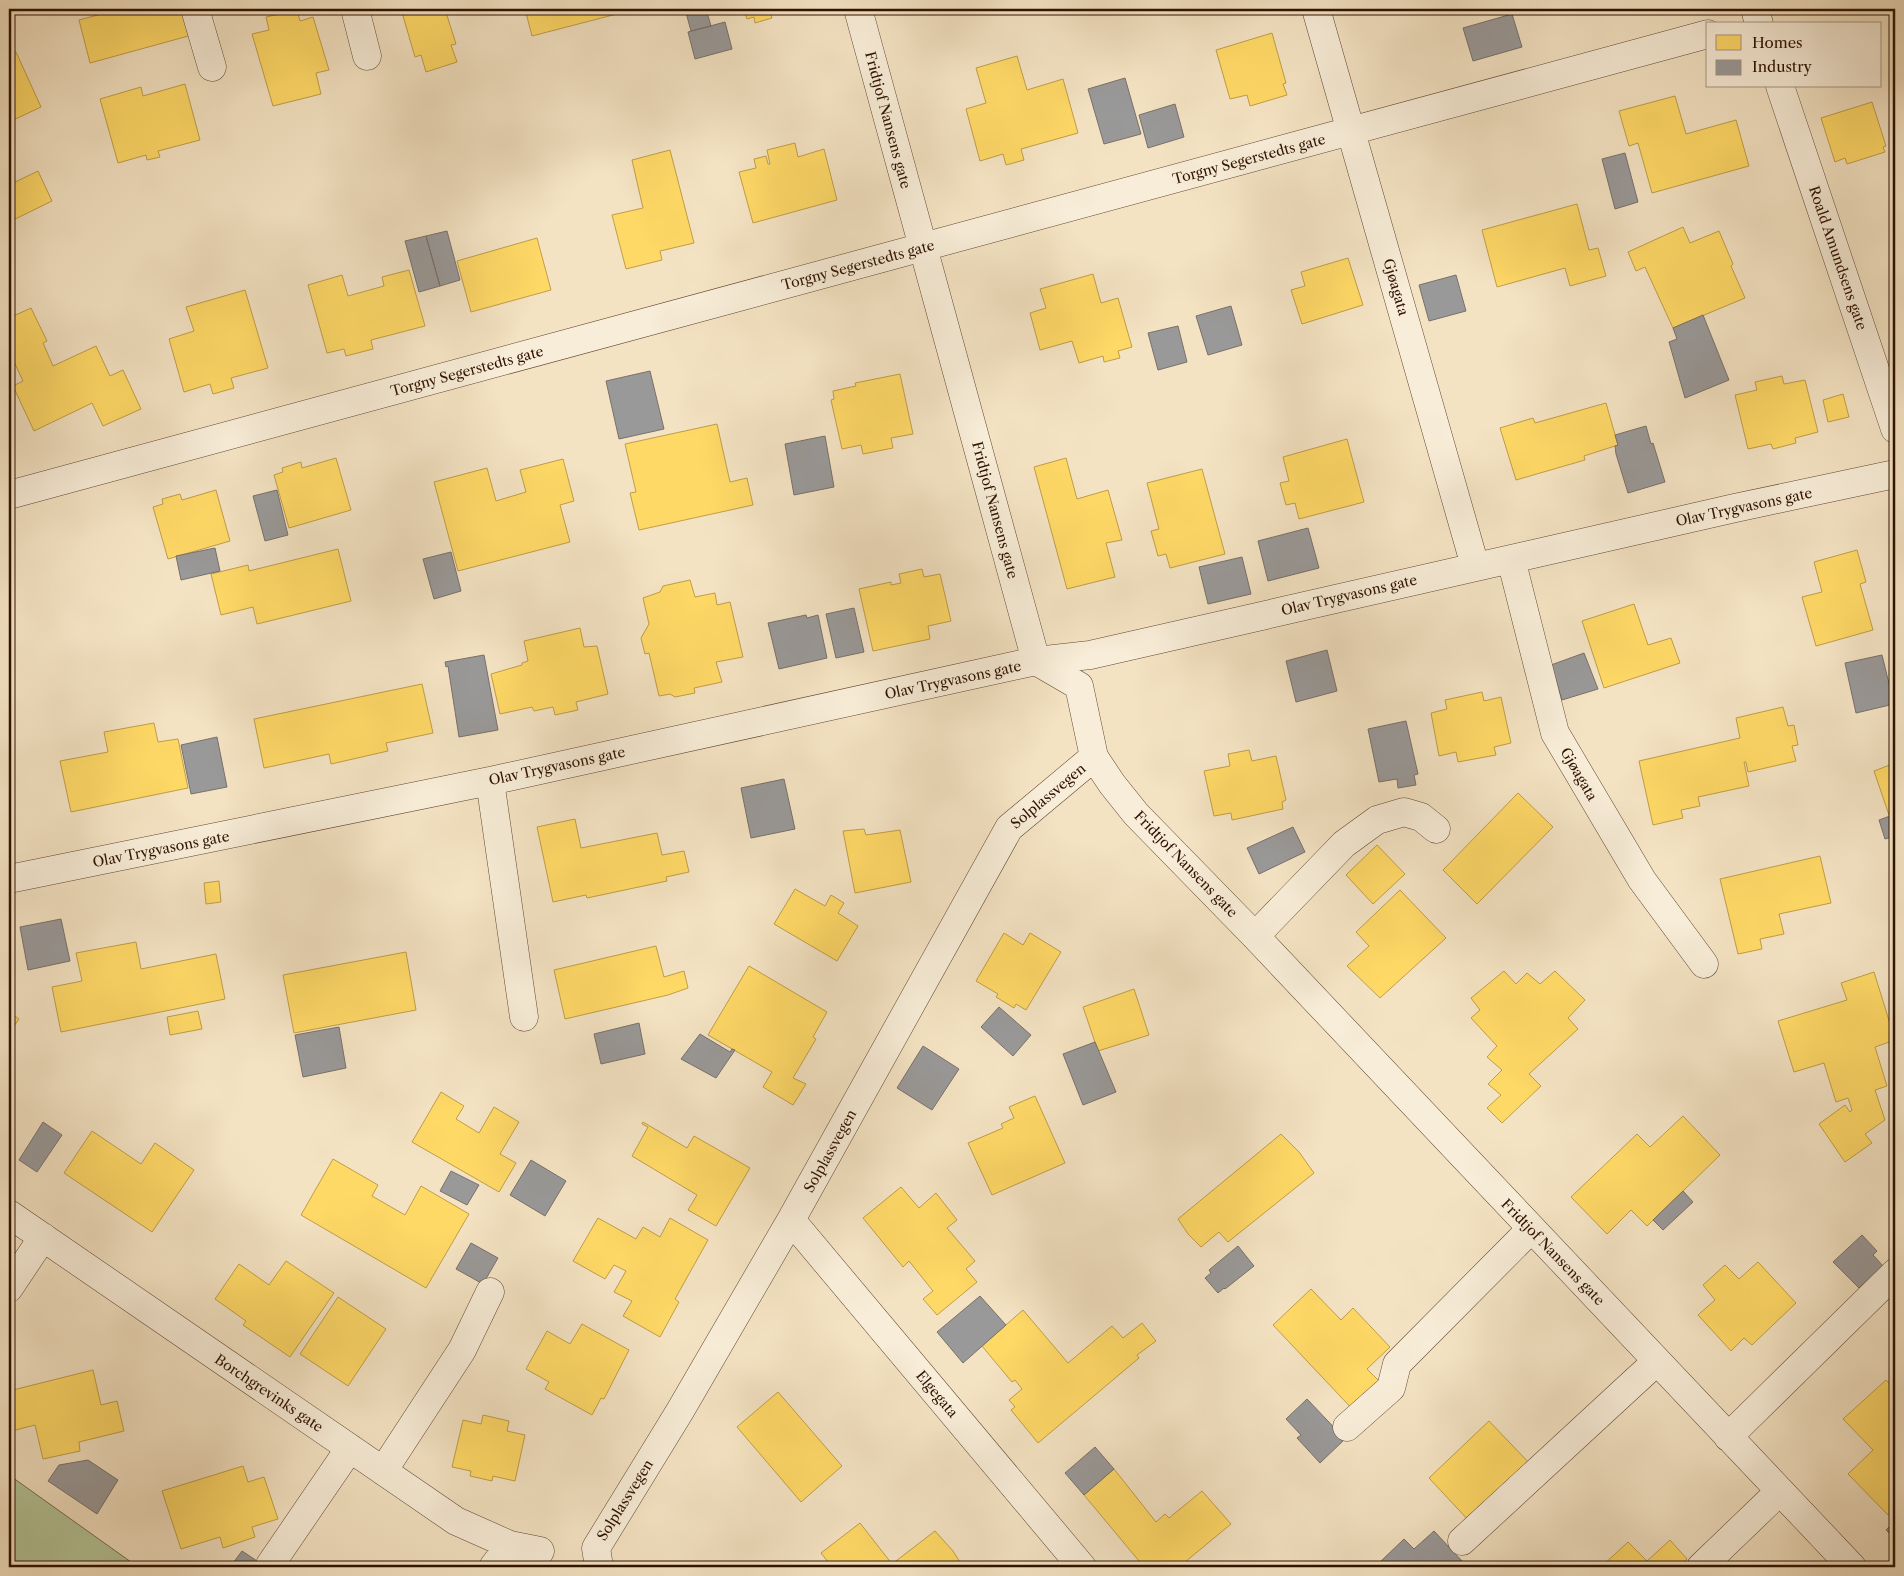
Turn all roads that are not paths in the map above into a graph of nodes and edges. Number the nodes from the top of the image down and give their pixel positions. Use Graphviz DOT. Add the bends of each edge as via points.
graph roads {
  1 [pos="195,9"];
  2 [pos="355,9"];
  3 [pos="858,9"];
  4 [pos="1316,9"];
  5 [pos="1706,35"];
  6 [pos="367,56"];
  7 [pos="212,67"];
  8 [pos="1781,88"];
  9 [pos="1351,131"];
  10 [pos="923,247"];
  11 [pos="1895,429"];
  12 [pos="1895,474"];
  13 [pos="9,495"];
  14 [pos="1511,559"];
  15 [pos="1476,566"];
  16 [pos="1036,661"];
  17 [pos="1094,757"];
  18 [pos="490,781"];
  19 [pos="1436,829"];
  20 [pos="9,879"];
  21 [pos="1256,936"];
  22 [pos="1704,964"];
  23 [pos="524,1017"];
  24 [pos="9,1214"];
  25 [pos="792,1220"];
  26 [pos="1531,1229"];
  27 [pos="43,1237"];
  28 [pos="1895,1273"];
  29 [pos="9,1288"];
  30 [pos="490,1292"];
  31 [pos="1657,1361"];
  32 [pos="1347,1428"];
  33 [pos="1728,1437"];
  34 [pos="350,1448"];
  35 [pos="383,1471"];
  36 [pos="1780,1491"];
  37 [pos="1462,1541"];
  38 [pos="510,1545"];
  39 [pos="540,1551"];
  40 [pos="270,1565"];
  41 [pos="493,1567"];
  42 [pos="598,1567"];
  43 [pos="1082,1567"];
  44 [pos="1701,1567"];
  45 [pos="1852,1567"];
  1 -- 7 [label="street"];
  2 -- 6 [label="street"];
  3 -- 10 [label="street, Fridtjof Nansens gate"];
  4 -- 9 [label="street, Gjøagata"];
  5 -- 9 [label="street, Torgny Segerstedts gate"];
  8 -- 11 [label="street, Roald Amundsens gate"];
  9 -- 10 [label="street, Torgny Segerstedts gate"];
  9 -- 15 [label="street, Gjøagata"];
  10 -- 13 [label="street, Torgny Segerstedts gate"];
  10 -- 16 [label="street, Fridtjof Nansens gate"];
  12 -- 14 [label="street, Olav Trygvasons gate"];
  14 -- 15 [label="street, Olav Trygvasons gate"];
  14 -- 22 [label="street, Gjøagata" via="1555,733 1642,880"];
  15 -- 16 [label="street, Olav Trygvasons gate" via="1090,655"];
  16 -- 17 [label="street, Fridtjof Nansens gate" via="1079,686"];
  16 -- 18 [label="street, Olav Trygvasons gate"];
  17 -- 21 [label="street, Fridtjof Nansens gate" via="1136,814"];
  17 -- 25 [label="street, Solplassvegen" via="1009,828"];
  18 -- 20 [label="street, Olav Trygvasons gate"];
  18 -- 23 [label="street"];
  19 -- 21 [label="street" via="1421,817 1404,812 1376,820 1344,844"];
  21 -- 26 [label="street, Fridtjof Nansens gate"];
  24 -- 27 [label="street, Borchgrevinks gate"];
  25 -- 42 [label="street, Solplassvegen" via="596,1548"];
  25 -- 43 [label="street, Elgegata"];
  26 -- 31 [label="street, Fridtjof Nansens gate"];
  26 -- 32 [label="street" via="1397,1364 1391,1388"];
  27 -- 29 [label="street"];
  27 -- 34 [label="street, Borchgrevinks gate"];
  28 -- 33 [label="street"];
  30 -- 35 [label="street" via="462,1350"];
  31 -- 33 [label="street, Fridtjof Nansens gate"];
  31 -- 37 [label="street"];
  33 -- 36 [label="street, Fridtjof Nansens gate"];
  34 -- 35 [label="street, Borchgrevinks gate"];
  34 -- 40 [label="street"];
  35 -- 38 [label="street, Borchgrevinks gate" via="456,1521"];
  36 -- 44 [label="street"];
  36 -- 45 [label="street, Fridtjof Nansens gate"];
  38 -- 39 [label="street, Borchgrevinks gate"];
  38 -- 41 [label="street"];
}
